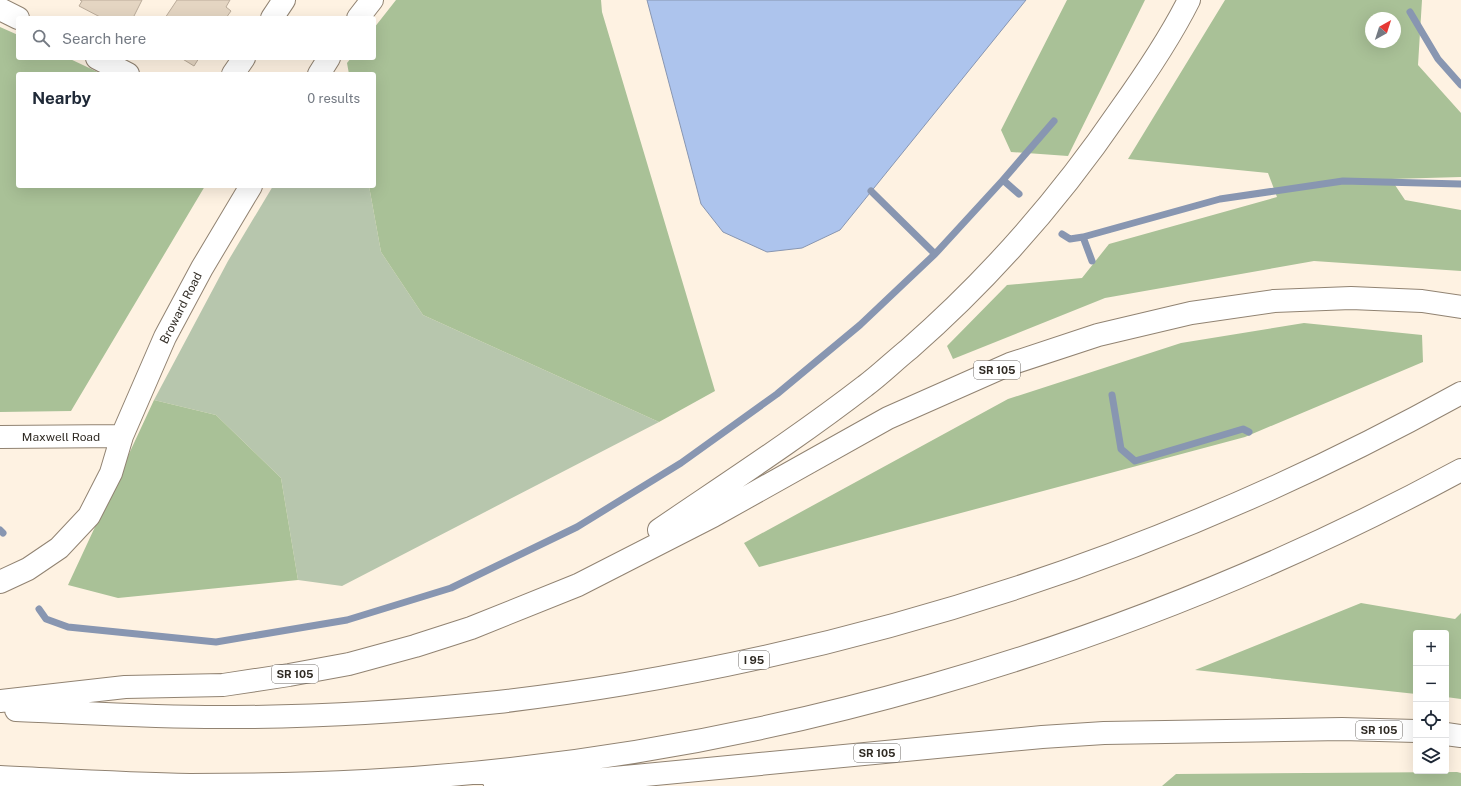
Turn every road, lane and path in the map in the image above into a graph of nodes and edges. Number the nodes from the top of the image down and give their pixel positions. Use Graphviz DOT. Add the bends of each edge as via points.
graph roads {
  1 [pos="284,0"];
  2 [pos="372,0"];
  3 [pos="1189,0"];
  4 [pos="0,9"];
  5 [pos="273,16"];
  6 [pos="360,16"];
  7 [pos="16,17"];
  8 [pos="101,60"];
  9 [pos="243,60"];
  10 [pos="328,60"];
  11 [pos="124,72"];
  12 [pos="234,72"];
  13 [pos="320,72"];
  14 [pos="249,188"];
  15 [pos="1460,306"];
  16 [pos="1461,393"];
  17 [pos="122,436"];
  18 [pos="0,437"];
  19 [pos="1461,470"];
  20 [pos="0,582"];
  21 [pos="578,585"];
  22 [pos="0,701"];
  23 [pos="0,710"];
  24 [pos="1413,731"];
  25 [pos="1449,734"];
  26 [pos="1461,736"];
  27 [pos="0,778"];
  28 [pos="412,778"];
  1 -- 5 [label="main road"];
  2 -- 6 [label="main road"];
  3 -- 21 [label="main road" via="1142,79 1056,196 1004,256 937,324 867,385 802,433"];
  4 -- 7 [label="main road"];
  8 -- 11 [label="main road"];
  9 -- 12 [label="main road"];
  10 -- 13 [label="main road"];
  14 -- 17 [label="main road, Broward Road" via="165,337"];
  15 -- 21 [label="main road, SR 105" via="1422,301 1351,298 1274,301 1191,312 1098,335 1010,364 888,418 713,516"];
  16 -- 23 [label="main road, I 95" via="1316,468 1220,512 1139,545 1055,576 931,615 759,659 674,676 577,691 498,702 402,710 221,717"];
  17 -- 18 [label="main road, Maxwell Road"];
  17 -- 20 [label="main road, Broward Road" via="111,473 89,516 58,548 28,569"];
  19 -- 28 [label="main road" via="1312,545 1188,598 1064,644 935,684 785,722 678,744 543,764"];
  21 -- 22 [label="main road, SR 105" via="471,628 350,664 223,685 125,687"];
  24 -- 28 [label="main road, SR 105" via="1342,729 1098,733 593,780 510,782"];
  25 -- 26 [label="main road"];
  27 -- 28 [label="main road" via="235,785"];
}
